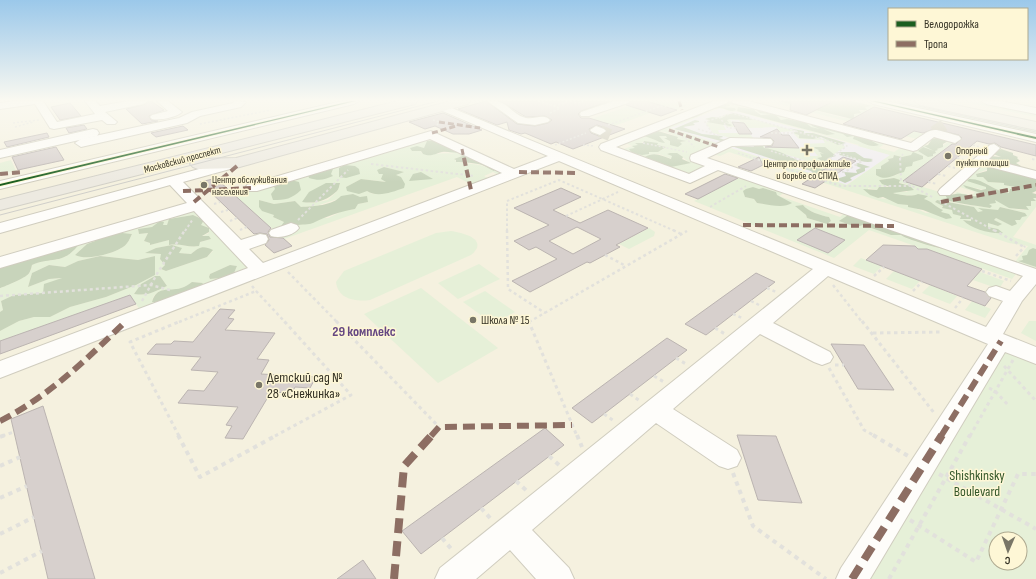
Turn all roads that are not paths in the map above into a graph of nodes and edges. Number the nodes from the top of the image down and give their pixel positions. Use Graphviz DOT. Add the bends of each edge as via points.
graph roads {
  1 [pos="124,128"];
  2 [pos="240,128"];
  3 [pos="274,128"];
  4 [pos="305,128"];
  5 [pos="365,128"];
  6 [pos="492,128"];
  7 [pos="503,128"];
  8 [pos="654,128"];
  9 [pos="840,128"];
  10 [pos="985,128"];
  11 [pos="119,129"];
  12 [pos="497,130"];
  13 [pos="602,132"];
  14 [pos="1036,138"];
  15 [pos="955,139"];
  16 [pos="624,140"];
  17 [pos="766,141"];
  18 [pos="81,143"];
  19 [pos="192,148"];
  20 [pos="994,148"];
  21 [pos="148,150"];
  22 [pos="557,150"];
  23 [pos="0,154"];
  24 [pos="980,161"];
  25 [pos="236,163"];
  26 [pos="717,165"];
  27 [pos="137,171"];
  28 [pos="514,174"];
  29 [pos="1036,175"];
  30 [pos="172,180"];
  31 [pos="0,185"];
  32 [pos="252,188"];
  33 [pos="945,192"];
  34 [pos="0,195"];
  35 [pos="0,205"];
  36 [pos="198,206"];
  37 [pos="0,228"];
  38 [pos="260,240"];
  39 [pos="238,247"];
  40 [pos="0,264"];
  41 [pos="260,270"];
  42 [pos="829,276"];
  43 [pos="1023,283"];
  44 [pos="758,324"];
  45 [pos="1008,351"];
  46 [pos="822,356"];
  47 [pos="0,370"];
  48 [pos="655,410"];
  49 [pos="728,458"];
  50 [pos="511,530"];
  51 [pos="451,579"];
  52 [pos="558,579"];
  53 [pos="852,579"];
  1 -- 11 [label="street"];
  2 -- 21 [label="street"];
  3 -- 19 [label="main road, Московский проспект"];
  4 -- 27 [label="main road, Московский проспект"];
  5 -- 25 [label="main road"];
  6 -- 12 [label="street"];
  7 -- 12 [label="street"];
  8 -- 16 [label="street"];
  9 -- 15 [label="street" via="913,147 933,132"];
  10 -- 14 [label="street"];
  11 -- 18 [label="street"];
  11 -- 23 [label="street"];
  12 -- 22 [label="street"];
  13 -- 16 [label="street"];
  16 -- 26 [label="street" via="605,147 690,179"];
  17 -- 26 [label="street" via="738,135 730,142 696,158"];
  19 -- 21 [label="street"];
  19 -- 34 [label="main road, Московский проспект"];
  20 -- 24 [label="street"];
  21 -- 31 [label="street"];
  22 -- 28 [label="street"];
  22 -- 42 [label="street"];
  24 -- 29 [label="street"];
  24 -- 33 [label="street"];
  25 -- 27 [label="main road" via="189,164"];
  25 -- 30 [label="street"];
  26 -- 43 [label="street"];
  27 -- 35 [label="main road, Московский проспект"];
  28 -- 32 [label="street" via="431,135"];
  28 -- 41 [label="street"];
  30 -- 36 [label="street"];
  30 -- 37 [label="street"];
  36 -- 39 [label="street"];
  36 -- 40 [label="street"];
  38 -- 39 [label="street"];
  39 -- 41 [label="street"];
  41 -- 47 [label="street"];
  42 -- 44 [label="street"];
  42 -- 45 [label="street"];
  43 -- 45 [label="street"];
  44 -- 46 [label="street"];
  44 -- 48 [label="street"];
  45 -- 53 [label="street" via="985,387 947,429 935,471 895,511"];
  48 -- 49 [label="street"];
  48 -- 50 [label="street"];
  50 -- 51 [label="street"];
  50 -- 52 [label="street"];
}
